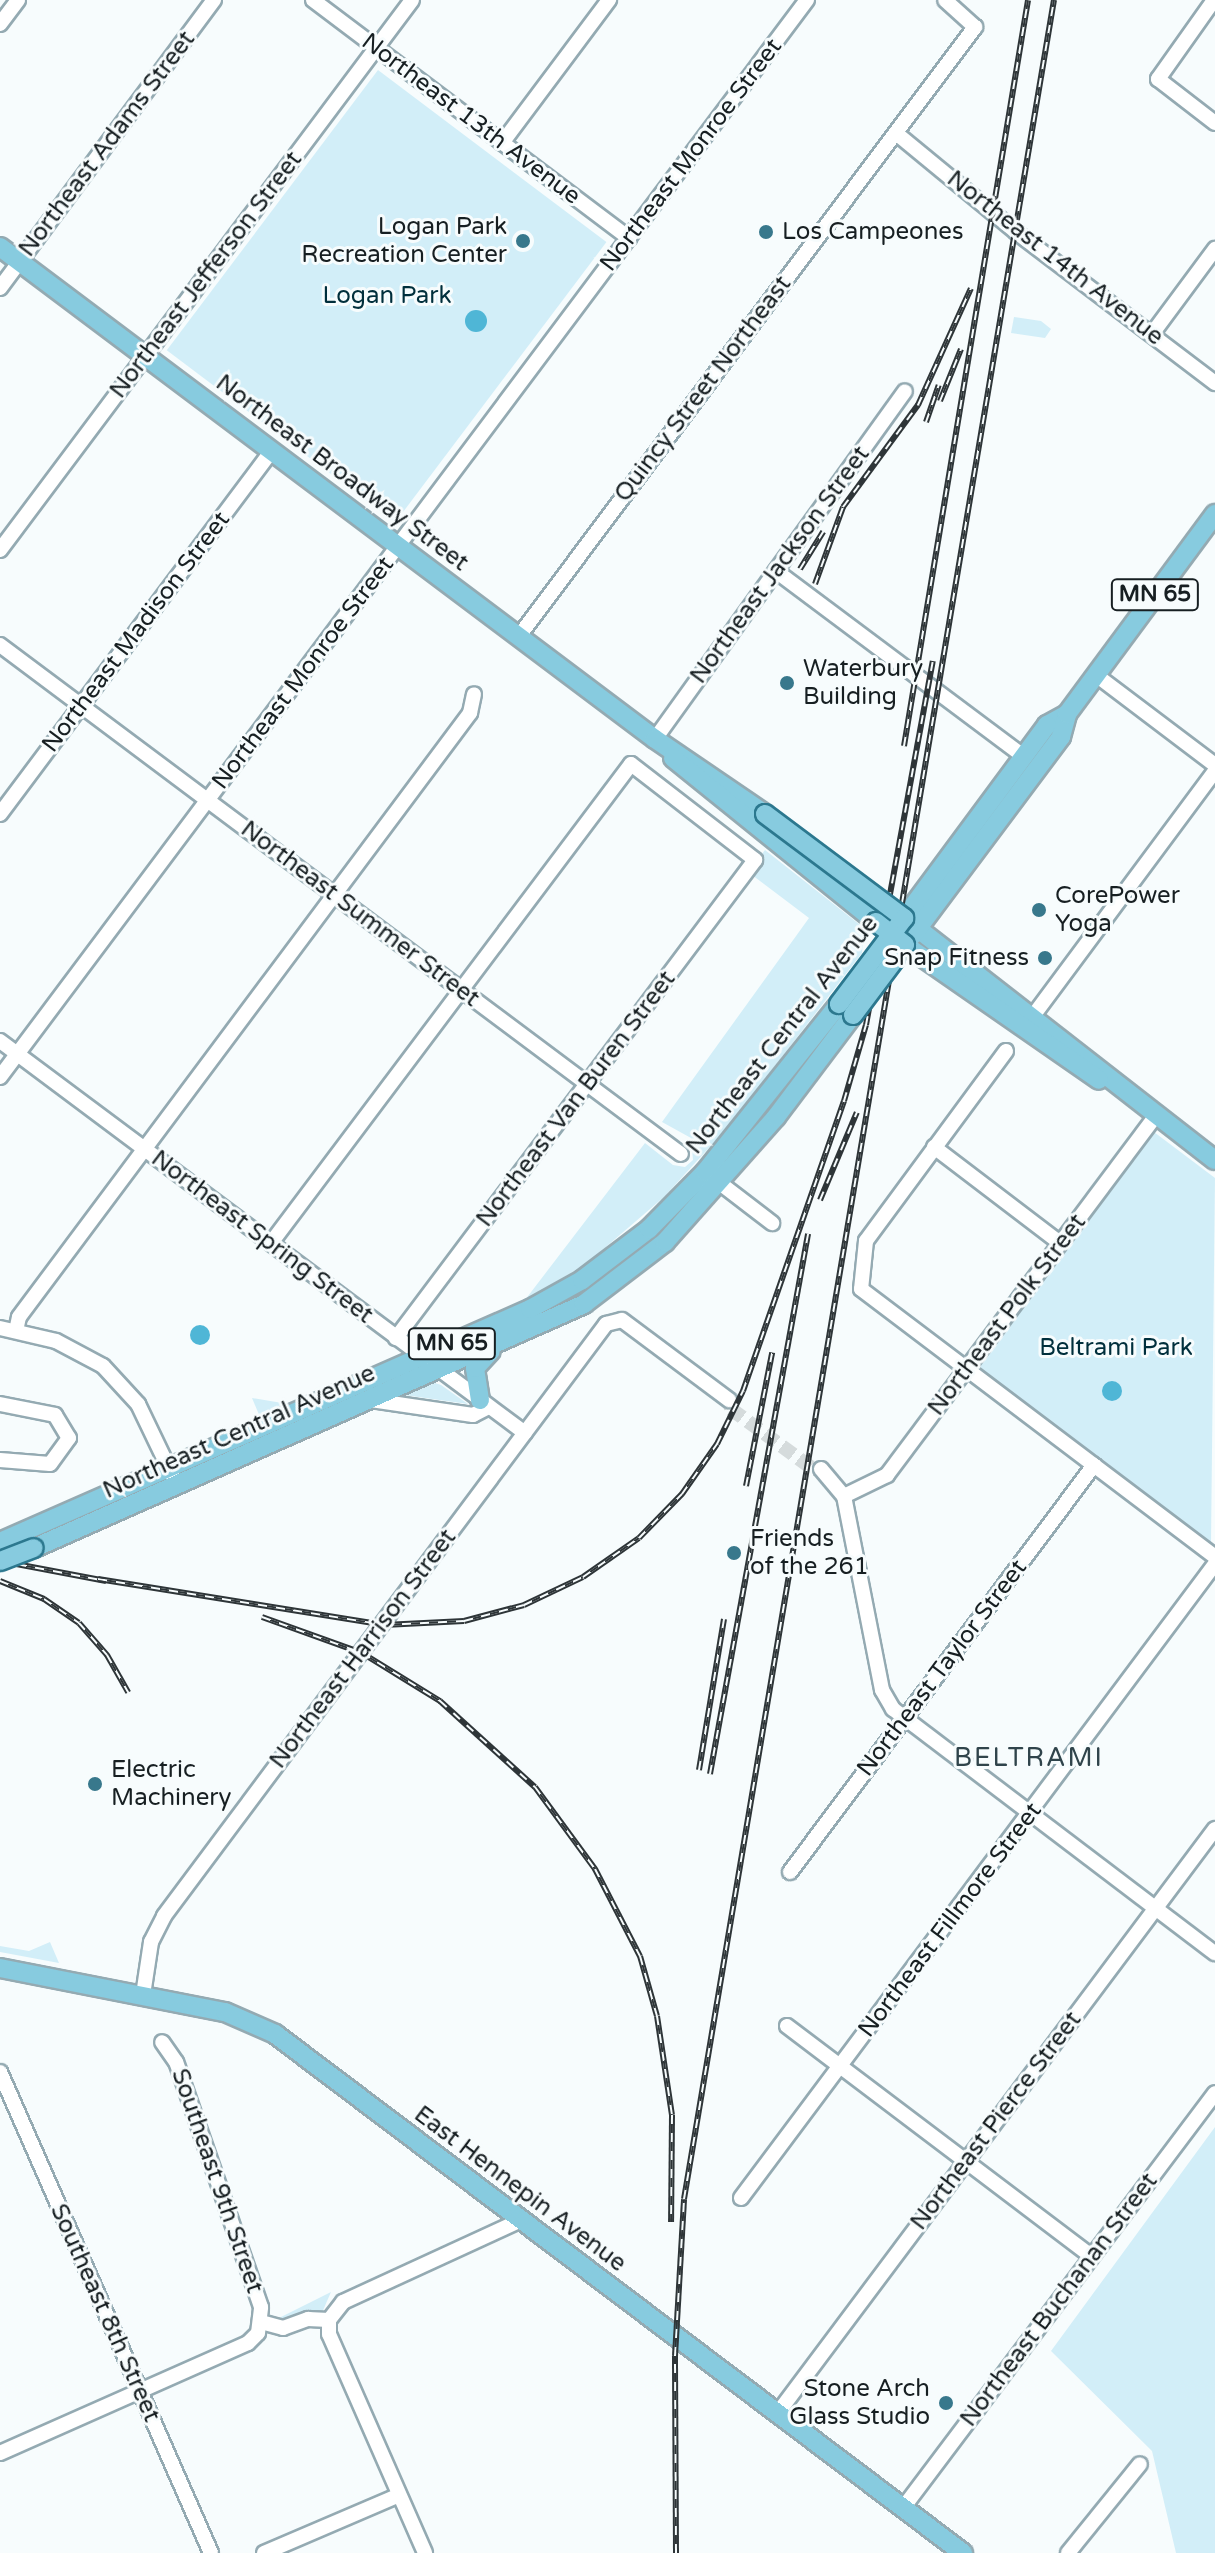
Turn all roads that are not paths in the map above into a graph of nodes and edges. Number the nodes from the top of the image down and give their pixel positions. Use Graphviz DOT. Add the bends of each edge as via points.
graph roads {
  1 [pos="18,0"];
  2 [pos="214,0"];
  3 [pos="313,0"];
  4 [pos="412,0"];
  5 [pos="609,0"];
  6 [pos="807,0"];
  7 [pos="945,0"];
  8 [pos="1214,0"];
  9 [pos="0,24"];
  10 [pos="376,48"];
  11 [pos="1215,123"];
  12 [pos="896,133"];
  13 [pos="502,143"];
  14 [pos="629,238"];
  15 [pos="0,247"];
  16 [pos="1215,249"];
  17 [pos="20,261"];
  18 [pos="0,288"];
  19 [pos="1152,334"];
  20 [pos="146,356"];
  21 [pos="1215,383"];
  22 [pos="905,391"];
  23 [pos="272,451"];
  24 [pos="1215,514"];
  25 [pos="399,546"];
  26 [pos="0,550"];
  27 [pos="776,571"];
  28 [pos="519,636"];
  29 [pos="0,645"];
  30 [pos="1096,675"];
  31 [pos="474,694"];
  32 [pos="81,706"];
  33 [pos="1067,714"];
  34 [pos="655,739"];
  35 [pos="1023,756"];
  36 [pos="1215,765"];
  37 [pos="1215,771"];
  38 [pos="1015,782"];
  39 [pos="208,801"];
  40 [pos="0,814"];
  41 [pos="761,822"];
  42 [pos="335,896"];
  43 [pos="911,923"];
  44 [pos="899,940"];
  45 [pos="461,990"];
  46 [pos="1033,1016"];
  47 [pos="0,1041"];
  48 [pos="1006,1051"];
  49 [pos="17,1054"];
  50 [pos="0,1077"];
  51 [pos="587,1085"];
  52 [pos="1151,1112"];
  53 [pos="934,1147"];
  54 [pos="146,1149"];
  55 [pos="681,1154"];
  56 [pos="1215,1160"];
  57 [pos="712,1178"];
  58 [pos="772,1223"];
  59 [pos="271,1243"];
  60 [pos="1060,1243"];
  61 [pos="0,1328"];
  62 [pos="16,1331"];
  63 [pos="396,1338"];
  64 [pos="503,1343"];
  65 [pos="423,1358"];
  66 [pos="966,1369"];
  67 [pos="440,1371"];
  68 [pos="371,1400"];
  69 [pos="729,1400"];
  70 [pos="485,1403"];
  71 [pos="0,1404"];
  72 [pos="525,1433"];
  73 [pos="0,1460"];
  74 [pos="1094,1465"];
  75 [pos="821,1469"];
  76 [pos="173,1478"];
  77 [pos="844,1496"];
  78 [pos="0,1542"];
  79 [pos="1215,1557"];
  80 [pos="0,1561"];
  81 [pos="1215,1564"];
  82 [pos="904,1717"];
  83 [pos="1029,1813"];
  84 [pos="1215,1829"];
  85 [pos="790,1872"];
  86 [pos="1156,1908"];
  87 [pos="1215,1953"];
  88 [pos="0,1968"];
  89 [pos="143,1995"];
  90 [pos="787,2026"];
  91 [pos="162,2042"];
  92 [pos="841,2066"];
  93 [pos="0,2072"];
  94 [pos="1215,2093"];
  95 [pos="966,2160"];
  96 [pos="741,2198"];
  97 [pos="521,2220"];
  98 [pos="1091,2256"];
  99 [pos="329,2320"];
  100 [pos="261,2322"];
  101 [pos="140,2392"];
  102 [pos="777,2414"];
  103 [pos="0,2453"];
  104 [pos="1140,2464"];
  105 [pos="399,2495"];
  106 [pos="903,2508"];
  107 [pos="211,2553"];
  108 [pos="264,2553"];
  109 [pos="425,2553"];
  110 [pos="963,2553"];
  111 [pos="1068,2553"];
  1 -- 9 [label="street"];
  2 -- 17 [label="street, Northeast Adams Street"];
  3 -- 10 [label="street, Northeast 13th Avenue"];
  4 -- 10 [label="street, Northeast Jefferson Street"];
  5 -- 13 [label="street"];
  6 -- 14 [label="street, Northeast Monroe Street"];
  7 -- 12 [label="street, Quincy Street Northeast" via="975,27"];
  8 -- 11 [label="street" via="1158,79"];
  10 -- 13 [label="street, Northeast 13th Avenue"];
  10 -- 20 [label="street, Northeast Jefferson Street"];
  12 -- 19 [label="street, Northeast 14th Avenue"];
  12 -- 28 [label="street, Quincy Street Northeast"];
  13 -- 14 [label="street, Northeast 13th Avenue"];
  14 -- 25 [label="street, Northeast Monroe Street"];
  15 -- 17 [label="main road, Northeast Broadway Street"];
  16 -- 19 [label="street"];
  17 -- 18 [label="street, Northeast Adams Street"];
  17 -- 20 [label="main road, Northeast Broadway Street"];
  19 -- 21 [label="street, Northeast 14th Avenue"];
  20 -- 23 [label="main road, Northeast Broadway Street"];
  20 -- 26 [label="street, Northeast Jefferson Street"];
  22 -- 27 [label="street, Northeast Jackson Street"];
  23 -- 25 [label="main road, Northeast Broadway Street"];
  23 -- 32 [label="street, Northeast Madison Street"];
  24 -- 30 [label="main road, Northeast Central Avenue / MN 65"];
  25 -- 28 [label="main road, Northeast Broadway Street"];
  25 -- 39 [label="street, Northeast Monroe Street"];
  27 -- 34 [label="street, Northeast Jackson Street"];
  27 -- 35 [label="street"];
  28 -- 34 [label="main road, Northeast Broadway Street"];
  29 -- 32 [label="street, Northeast Summer Street"];
  30 -- 33 [label="main road, Northeast Central Avenue / MN 65"];
  30 -- 36 [label="street"];
  31 -- 42 [label="street" via="470,713"];
  32 -- 39 [label="street, Northeast Summer Street"];
  32 -- 40 [label="street, Northeast Madison Street"];
  33 -- 35 [label="main road, Northeast Central Avenue / MN 65" via="1047,725"];
  33 -- 38 [label="main road, Northeast Central Avenue / MN 65" via="1061,737"];
  34 -- 41 [label="main road, Northeast Broadway Street"];
  35 -- 38 [label="main road, Northeast Central Avenue / MN 65"];
  37 -- 46 [label="street"];
  38 -- 43 [label="main road, Northeast Central Avenue / MN 65"];
  39 -- 42 [label="street, Northeast Summer Street"];
  39 -- 49 [label="street, Northeast Monroe Street"];
  41 -- 43 [label="main road, Northeast Broadway Street, bridge"];
  41 -- 44 [label="main road, Northeast Broadway Street, bridge"];
  42 -- 45 [label="street, Northeast Summer Street"];
  42 -- 54 [label="street"];
  43 -- 44 [label="main road, Northeast Central Avenue / MN 65, bridge"];
  43 -- 46 [label="main road, Northeast Broadway Street"];
  44 -- 52 [label="main road, Northeast Broadway Street" via="1072,1065"];
  44 -- 57 [label="main road, Northeast Central Avenue / MN 65, bridge"];
  45 -- 51 [label="street, Northeast Summer Street"];
  45 -- 51 [label="street, Northeast Van Buren Street" via="631,764 755,860"];
  45 -- 59 [label="street"];
  46 -- 52 [label="main road, Northeast Broadway Street"];
  47 -- 49 [label="street, Northeast Spring Street"];
  48 -- 53 [label="street"];
  49 -- 50 [label="street, Northeast Monroe Street"];
  49 -- 54 [label="street, Northeast Spring Street"];
  51 -- 55 [label="street, Northeast Summer Street"];
  51 -- 63 [label="street, Northeast Van Buren Street"];
  52 -- 56 [label="main road, Northeast Broadway Street"];
  52 -- 60 [label="street, Northeast Polk Street"];
  53 -- 60 [label="street"];
  53 -- 66 [label="street" via="866,1241 861,1289"];
  54 -- 59 [label="street, Northeast Spring Street"];
  54 -- 62 [label="street" via="19,1317"];
  57 -- 58 [label="street"];
  57 -- 64 [label="main road, Northeast Central Avenue / MN 65" via="665,1242 616,1283"];
  57 -- 65 [label="main road, Northeast Central Avenue / MN 65" via="582,1280"];
  59 -- 63 [label="street, Northeast Spring Street"];
  60 -- 66 [label="street, Northeast Polk Street"];
  61 -- 62 [label="street"];
  62 -- 76 [label="street" via="75,1349 116,1377 138,1404"];
  63 -- 65 [label="street, Northeast Spring Street"];
  64 -- 67 [label="main road, Northeast Central Avenue / MN 65"];
  64 -- 70 [label="main road" via="475,1368"];
  65 -- 67 [label="street, Northeast Spring Street"];
  65 -- 76 [label="main road, Northeast Central Avenue / MN 65"];
  66 -- 74 [label="street"];
  66 -- 77 [label="street, Northeast Polk Street" via="887,1475"];
  67 -- 68 [label="main road, Northeast Central Avenue / MN 65"];
  67 -- 70 [label="street, Northeast Spring Street"];
  68 -- 70 [label="street" via="473,1415"];
  68 -- 76 [label="main road, Northeast Central Avenue / MN 65"];
  69 -- 72 [label="street, Northeast Harrison Street" via="614,1319"];
  70 -- 72 [label="street, Northeast Spring Street"];
  71 -- 73 [label="street" via="55,1415 69,1438 50,1464"];
  72 -- 89 [label="street, Northeast Harrison Street" via="164,1916 151,1942"];
  74 -- 79 [label="street"];
  74 -- 82 [label="street, Northeast Taylor Street"];
  75 -- 77 [label="street"];
  76 -- 78 [label="main road, Northeast Central Avenue / MN 65"];
  76 -- 80 [label="main road, Northeast Central Avenue / MN 65, bridge"];
  77 -- 82 [label="street" via="882,1690"];
  81 -- 83 [label="street, Northeast Fillmore Street"];
  82 -- 83 [label="street"];
  82 -- 85 [label="street, Northeast Taylor Street"];
  83 -- 86 [label="street"];
  83 -- 92 [label="street, Northeast Fillmore Street"];
  84 -- 86 [label="street, Northeast Pierce Street"];
  86 -- 87 [label="street"];
  86 -- 95 [label="street, Northeast Pierce Street"];
  88 -- 89 [label="main road, East Hennepin Avenue"];
  89 -- 97 [label="main road, East Hennepin Avenue" via="238,2016 275,2034"];
  90 -- 92 [label="street"];
  91 -- 100 [label="street, Southeast 9th Street" via="176,2062 261,2307"];
  92 -- 95 [label="street"];
  92 -- 96 [label="street, Northeast Fillmore Street"];
  93 -- 101 [label="street, Southeast 8th Street"];
  94 -- 98 [label="street, Northeast Buchanan Street"];
  95 -- 98 [label="street"];
  95 -- 102 [label="street, Northeast Pierce Street"];
  97 -- 99 [label="street" via="343,2302"];
  97 -- 102 [label="main road, East Hennepin Avenue"];
  98 -- 106 [label="street, Northeast Buchanan Street"];
  99 -- 100 [label="street" via="308,2319 283,2328"];
  99 -- 105 [label="street" via="329,2334"];
  100 -- 101 [label="street" via="248,2343"];
  101 -- 103 [label="street"];
  101 -- 107 [label="street, Southeast 8th Street"];
  102 -- 106 [label="main road, East Hennepin Avenue"];
  104 -- 111 [label="street"];
  105 -- 108 [label="street"];
  105 -- 109 [label="street"];
  106 -- 110 [label="main road, East Hennepin Avenue"];
}
